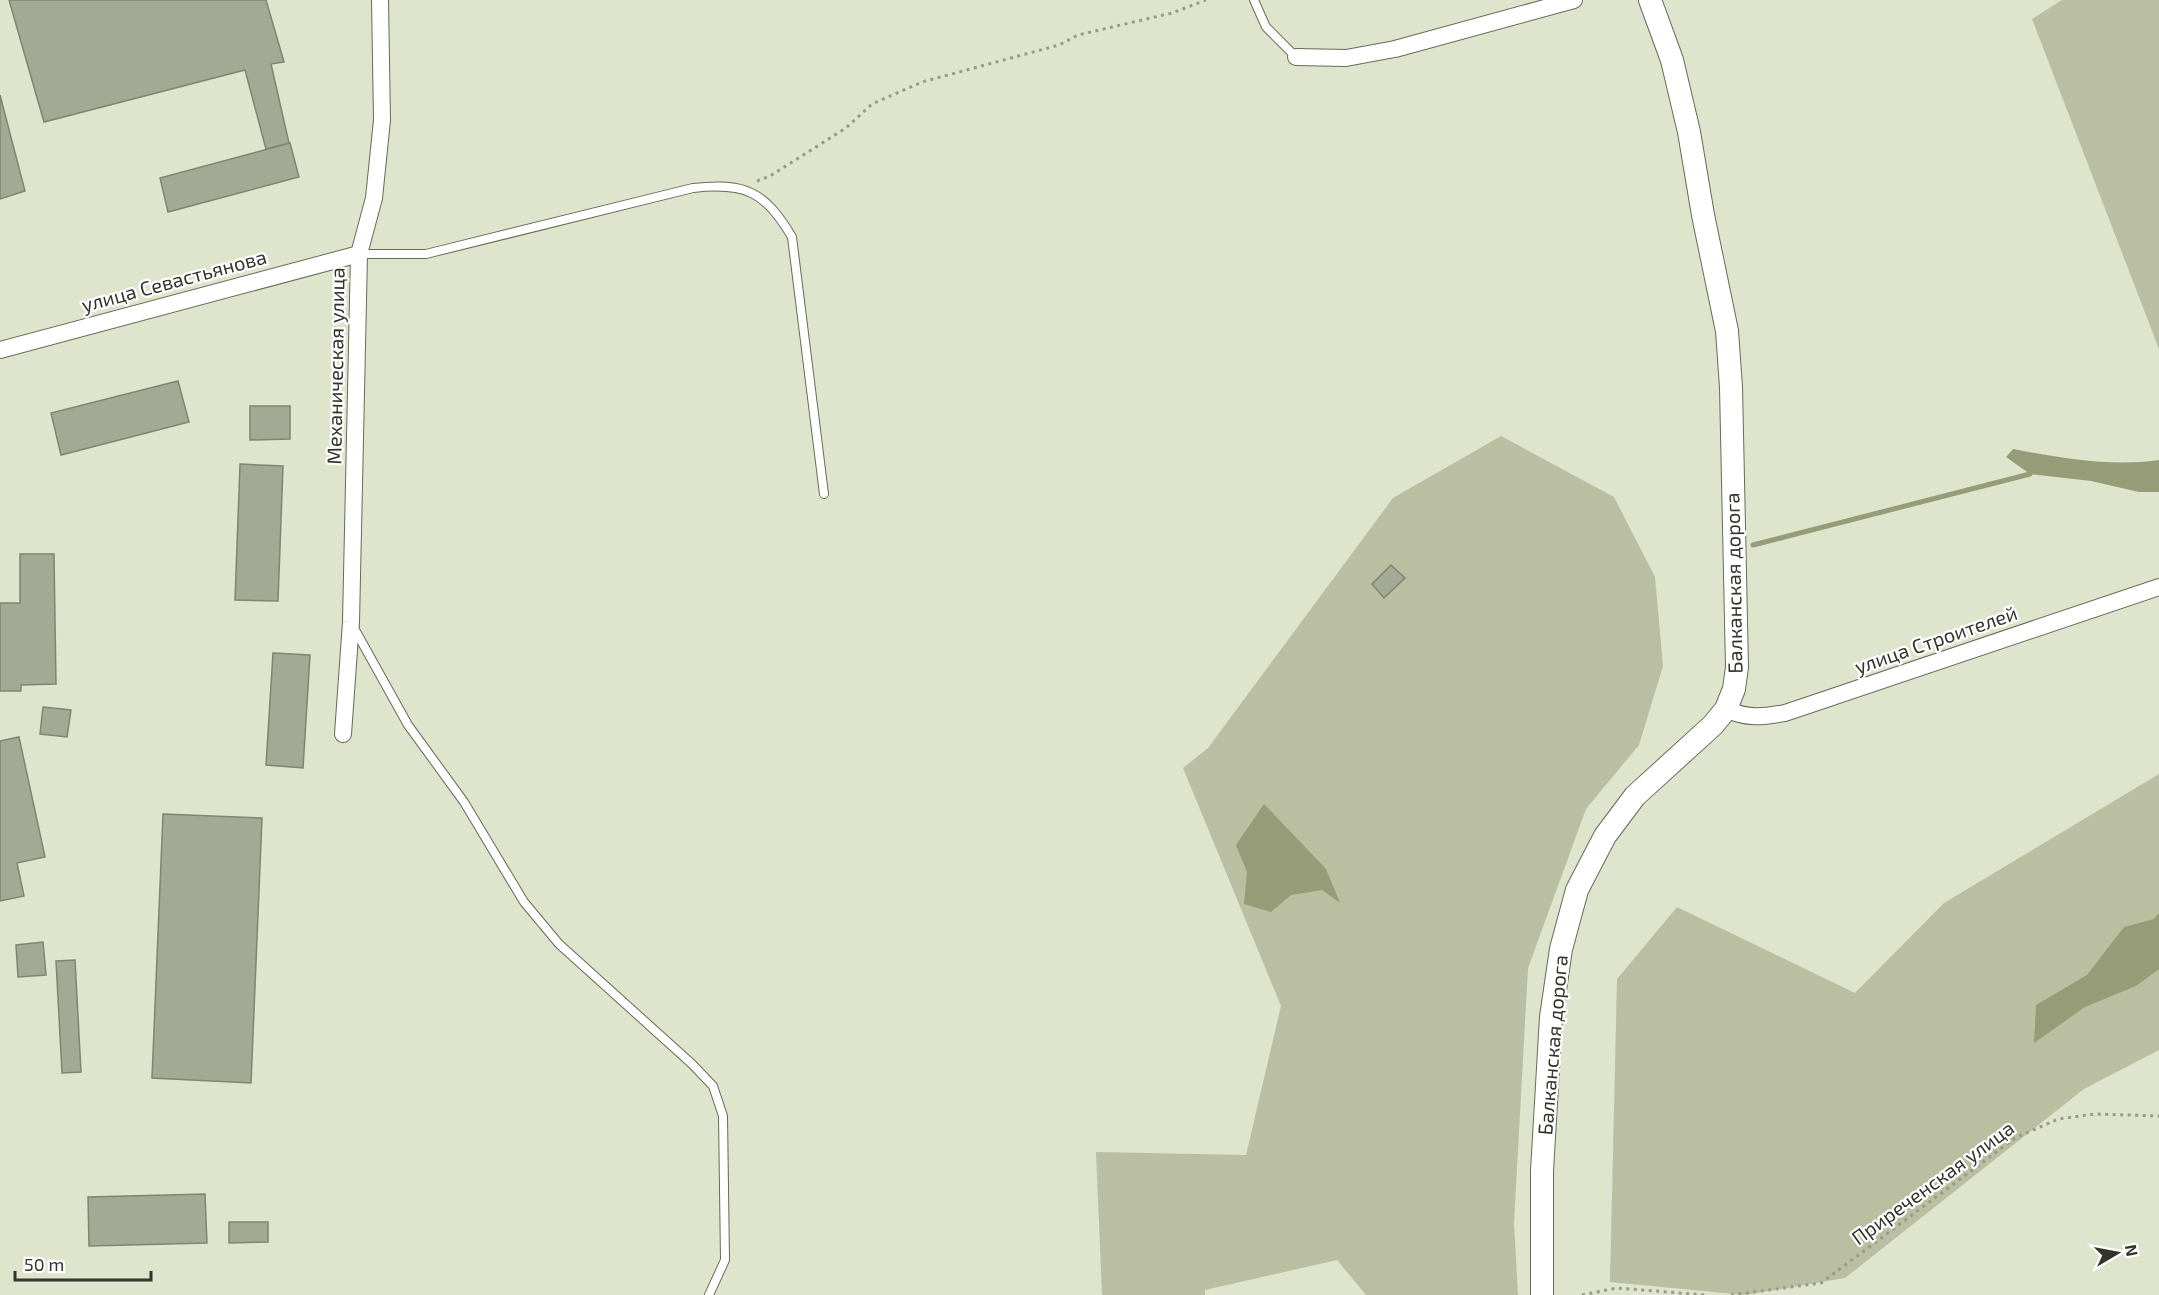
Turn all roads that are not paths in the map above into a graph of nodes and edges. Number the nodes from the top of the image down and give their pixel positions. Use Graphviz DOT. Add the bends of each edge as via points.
graph roads {
  1 [pos="380,0"];
  2 [pos="1254,0"];
  3 [pos="1574,0"];
  4 [pos="1650,0"];
  5 [pos="1296,57"];
  6 [pos="359,254"];
  7 [pos="0,350"];
  8 [pos="824,494"];
  9 [pos="2159,587"];
  10 [pos="351,622"];
  11 [pos="1726,709"];
  12 [pos="343,734"];
  13 [pos="709,1295"];
  14 [pos="1542,1295"];
  1 -- 6 [label="street, Механическая улица" via="382,120 374,198"];
  2 -- 5 [label="lane" via="1266,27"];
  3 -- 5 [label="street" via="1395,49 1346,58"];
  4 -- 11 [label="street, Балканская дорога" via="1672,60 1689,132 1726,331 1731,387 1737,668"];
  6 -- 7 [label="street, улица Севастьянова"];
  6 -- 8 [label="lane" via="426,254 693,188 740,187 761,196 777,211 792,237"];
  6 -- 10 [label="street, Механическая улица"];
  9 -- 11 [label="street, улица Строителей" via="1785,713 1756,718"];
  10 -- 12 [label="street, Механическая улица"];
  10 -- 13 [label="lane" via="408,725 464,802 524,902 559,944 713,1086 723,1116 725,1260"];
  11 -- 14 [label="street, Балканская дорога" via="1635,796 1605,836 1577,890 1560,949 1551,1017 1542,1171"];
}
